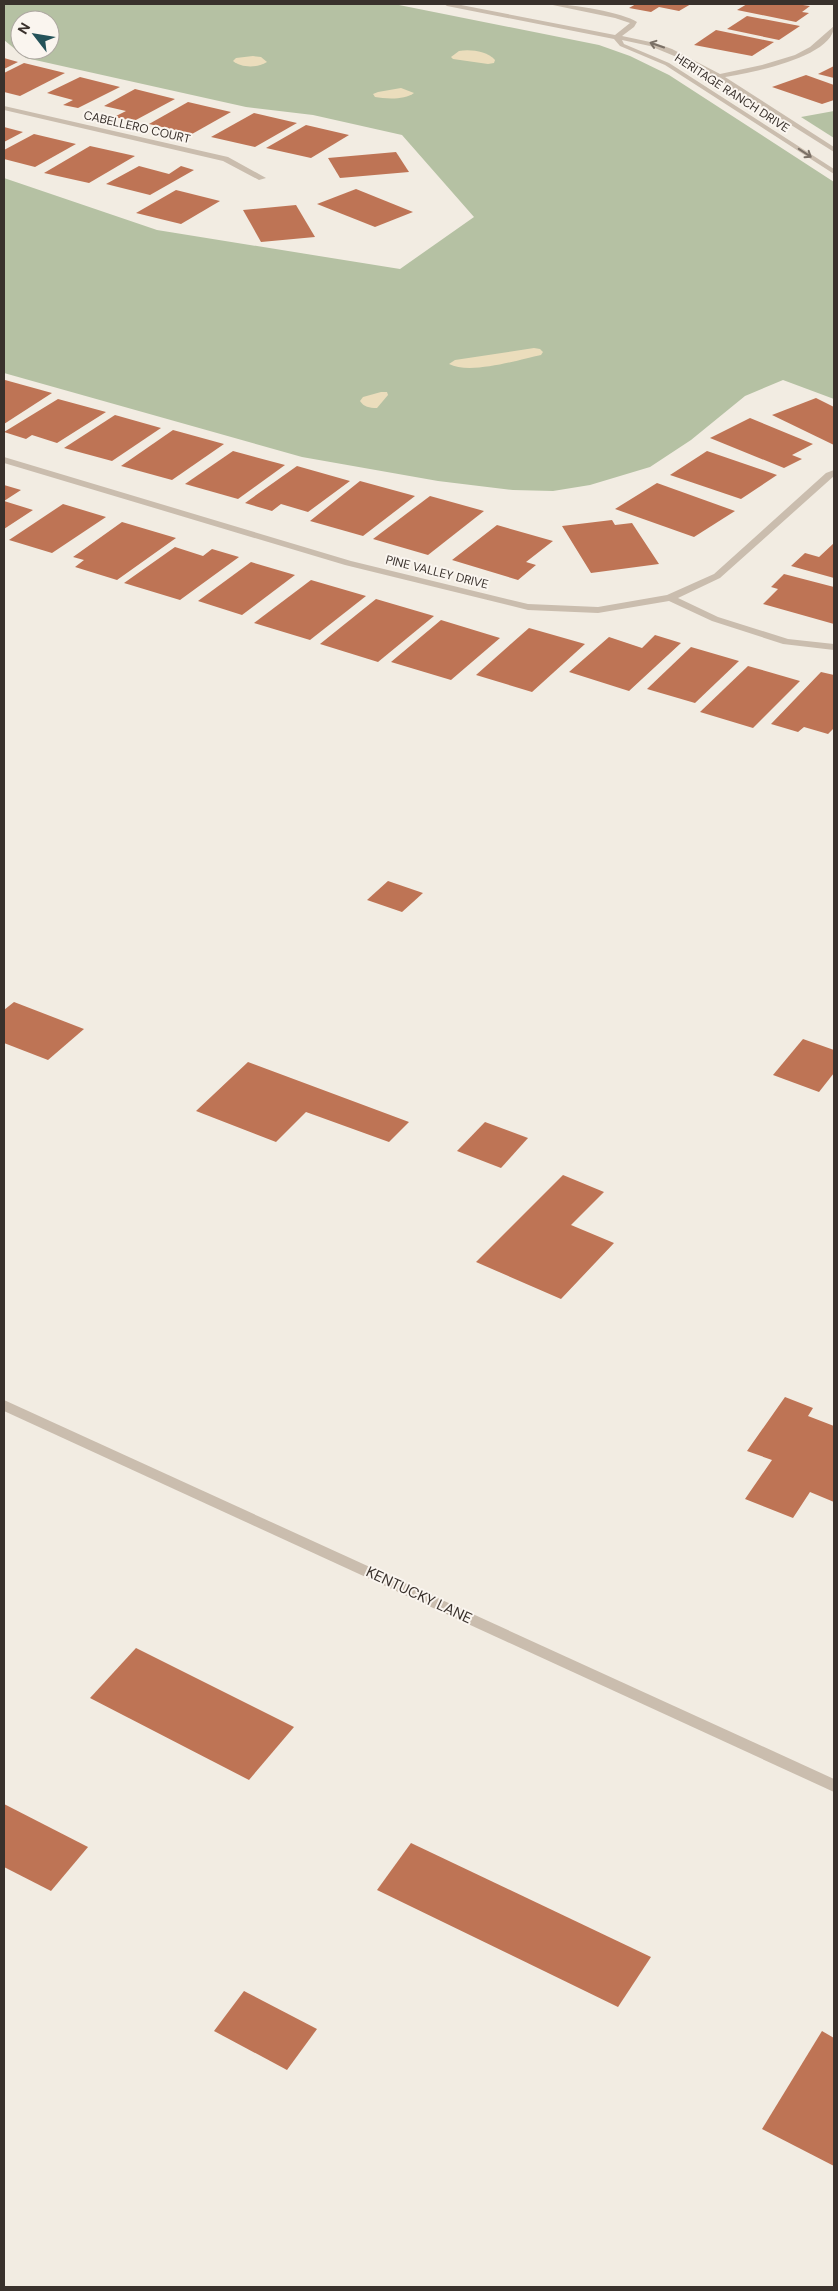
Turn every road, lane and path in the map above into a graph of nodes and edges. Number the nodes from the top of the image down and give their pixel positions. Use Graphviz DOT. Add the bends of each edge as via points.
graph roads {
  1 [pos="447,4"];
  2 [pos="551,4"];
  3 [pos="834,28"];
  4 [pos="616,37"];
  5 [pos="719,76"];
  6 [pos="694,80"];
  7 [pos="4,108"];
  8 [pos="834,150"];
  9 [pos="834,172"];
  10 [pos="262,178"];
  11 [pos="4,460"];
  12 [pos="834,473"];
  13 [pos="670,598"];
  14 [pos="834,647"];
  15 [pos="4,1405"];
  16 [pos="834,1786"];
  1 -- 4 [label="street, HERITAGE RANCH DRIVE"];
  2 -- 4 [label="street" via="634,22"];
  3 -- 5 [label="street" via="820,42 784,62"];
  5 -- 4 [label="street, HERITAGE RANCH DRIVE, one-way" via="662,46 635,38"];
  4 -- 6 [label="street, HERITAGE RANCH DRIVE" via="622,45"];
  5 -- 6 [label="street"];
  5 -- 8 [label="street, HERITAGE RANCH DRIVE"];
  6 -- 9 [label="street, HERITAGE RANCH DRIVE, one-way"];
  7 -- 10 [label="street, CABELLERO COURT" via="225,158"];
  11 -- 13 [label="street, PINE VALLEY DRIVE" via="348,564 528,607 598,610"];
  12 -- 13 [label="street, PINE VALLEY DRIVE" via="716,576"];
  13 -- 14 [label="street" via="715,619 787,642"];
  15 -- 16 [label="street, KENTUCKY LANE"];
}
